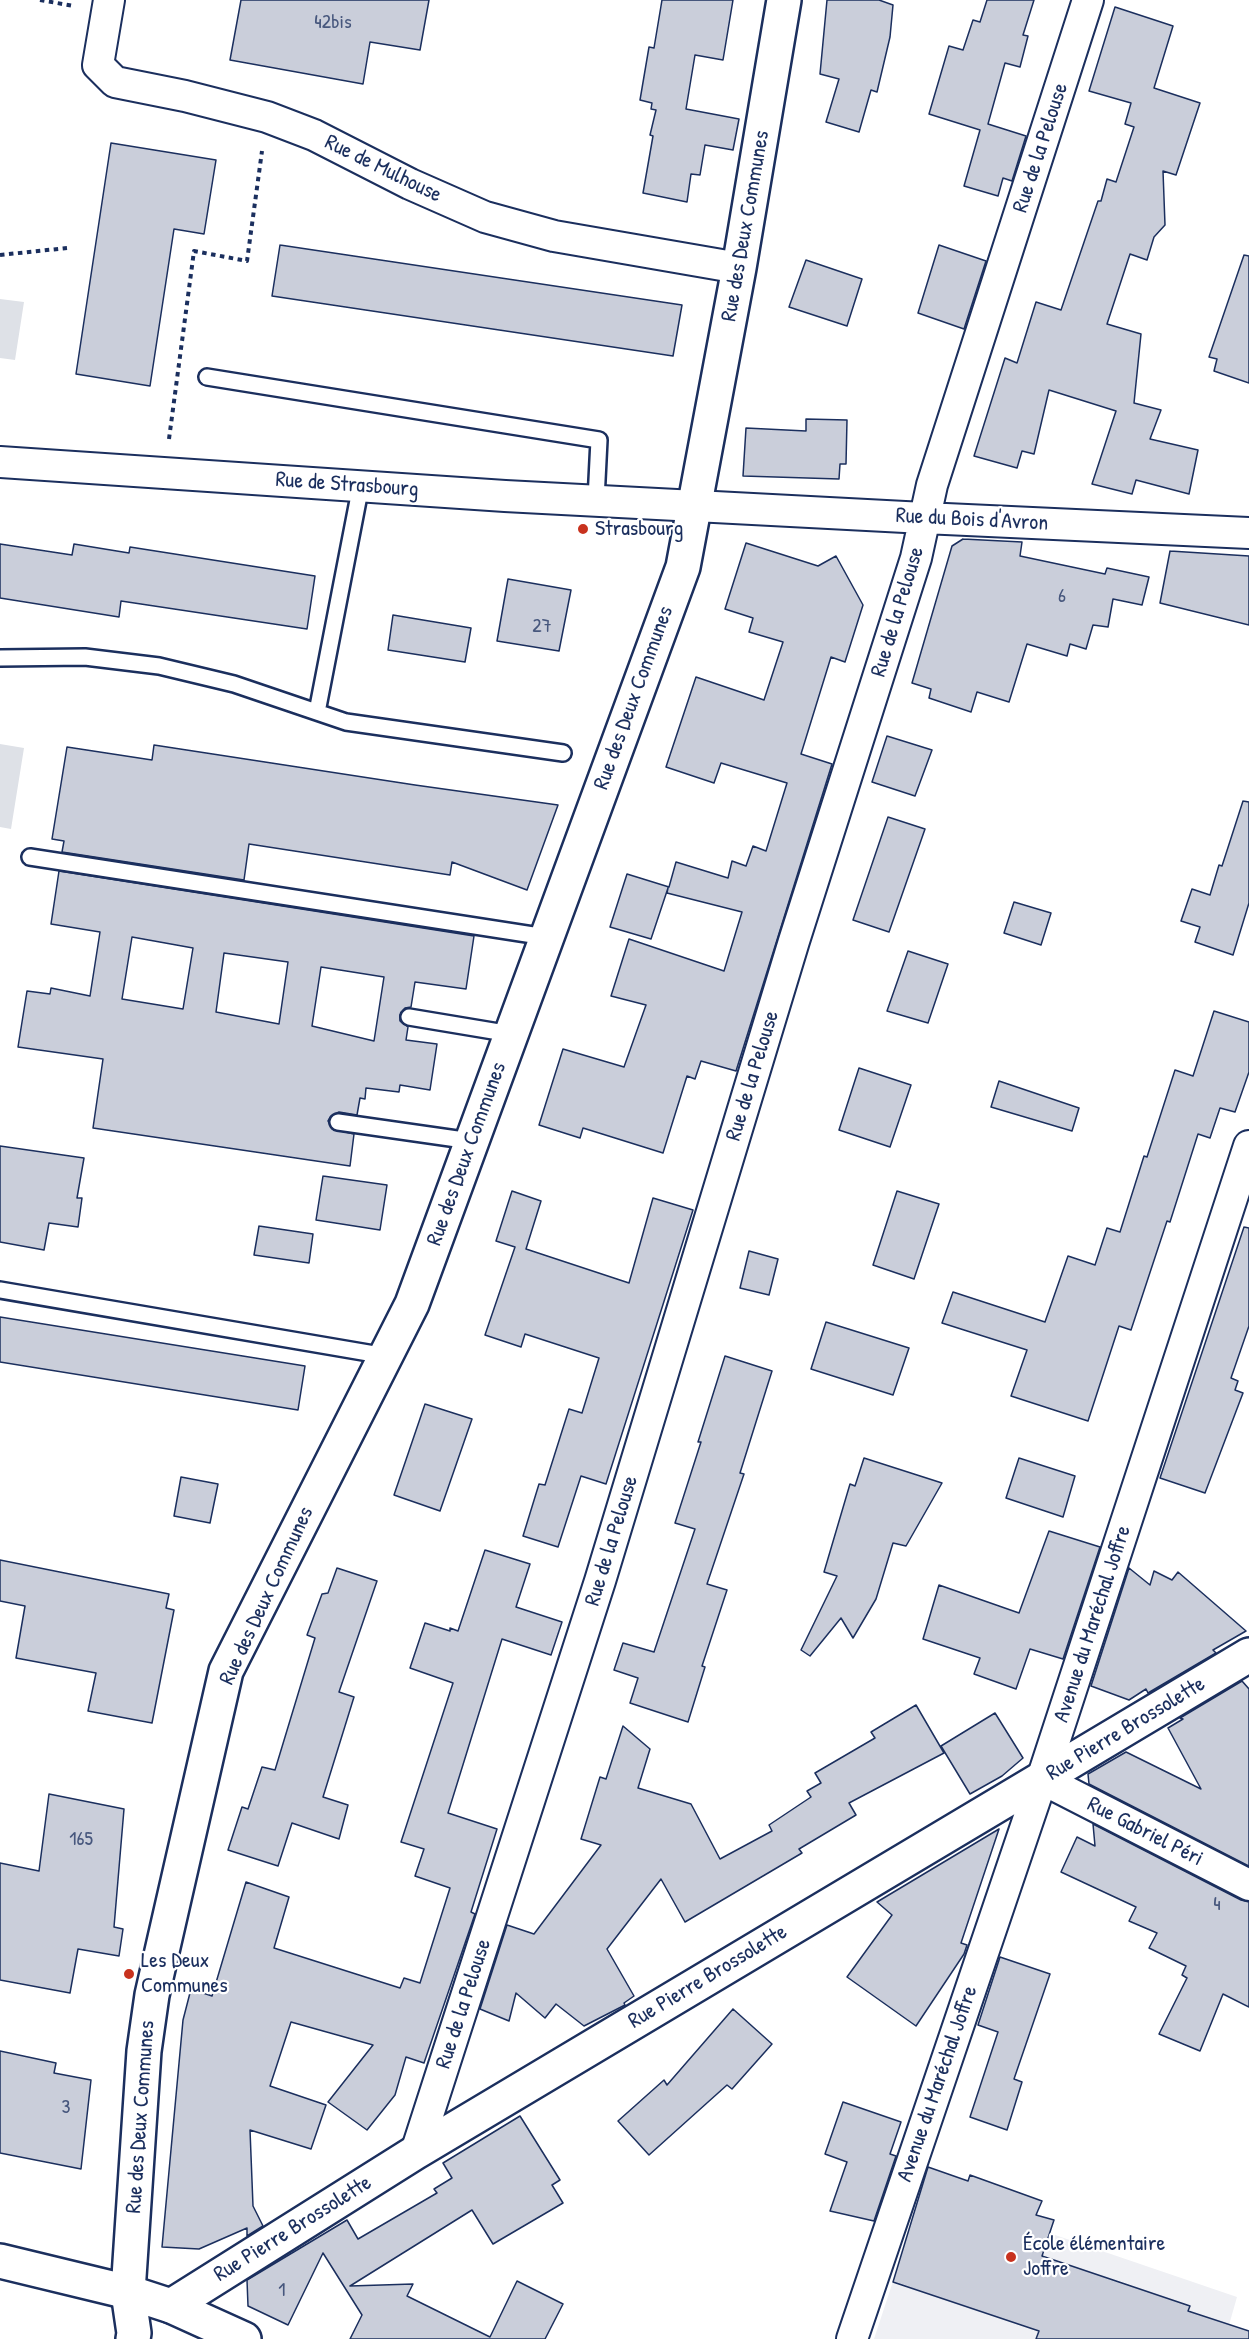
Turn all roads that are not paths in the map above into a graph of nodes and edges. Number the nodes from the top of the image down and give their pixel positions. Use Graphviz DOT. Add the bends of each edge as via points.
graph roads {
  1 [pos="109,0"];
  2 [pos="784,0"];
  3 [pos="1088,0"];
  4 [pos="739,268"];
  5 [pos="207,377"];
  6 [pos="0,462"];
  7 [pos="361,485"];
  8 [pos="596,500"];
  9 [pos="694,506"];
  10 [pos="924,518"];
  11 [pos="1249,533"];
  12 [pos="0,658"];
  13 [pos="317,712"];
  14 [pos="563,753"];
  15 [pos="30,857"];
  16 [pos="546,937"];
  17 [pos="409,1017"];
  18 [pos="511,1034"];
  19 [pos="338,1122"];
  20 [pos="471,1141"];
  21 [pos="1249,1146"];
  22 [pos="0,1290"];
  23 [pos="386,1356"];
  24 [pos="1249,1655"];
  25 [pos="1042,1779"];
  26 [pos="1249,1885"];
  27 [pos="416,2152"];
  28 [pos="0,2261"];
  29 [pos="128,2292"];
  30 [pos="171,2306"];
  31 [pos="133,2339"];
  32 [pos="193,2339"];
  33 [pos="244,2339"];
  34 [pos="852,2339"];
  1 -- 4 [label="street, Rue de Mulhouse" via="98,65 115,82 267,117 314,135 485,217 554,236"];
  2 -- 4 [label="street, Rue des Deux Communes"];
  3 -- 10 [label="street, Rue de la Pelouse"];
  4 -- 9 [label="street, Rue des Deux Communes"];
  5 -- 8 [label="lane" via="599,440"];
  6 -- 7 [label="street, Rue de Strasbourg"];
  7 -- 8 [label="street, Rue de Strasbourg"];
  7 -- 13 [label="lane"];
  8 -- 9 [label="street, Rue de Strasbourg"];
  9 -- 10 [label="street, Rue du Bois d'Avron"];
  9 -- 16 [label="street, Rue des Deux Communes" via="683,567"];
  10 -- 11 [label="street, Rue du Bois d'Avron"];
  10 -- 27 [label="street, Rue de la Pelouse" via="916,558 794,941 600,1581"];
  12 -- 13 [label="lane" via="85,657 159,666 234,684"];
  13 -- 14 [label="lane" via="346,722"];
  15 -- 16 [label="lane"];
  16 -- 18 [label="street, Rue des Deux Communes"];
  17 -- 18 [label="lane"];
  18 -- 20 [label="street, Rue des Deux Communes"];
  19 -- 20 [label="lane"];
  20 -- 23 [label="street, Rue des Deux Communes" via="412,1304"];
  21 -- 25 [label="street, Avenue du Maréchal Joffre"];
  22 -- 23 [label="lane"];
  23 -- 29 [label="street, Rue des Deux Communes" via="226,1671 152,1995 144,2051"];
  24 -- 25 [label="street, Rue Pierre Brossolette"];
  25 -- 26 [label="street, Rue Gabriel Péri"];
  25 -- 27 [label="street, Rue Pierre Brossolette"];
  25 -- 34 [label="street, Avenue du Maréchal Joffre"];
  27 -- 30 [label="street, Rue Pierre Brossolette"];
  28 -- 29 [label="street"];
  29 -- 30 [label="street"];
  29 -- 31 [label="street, Rue des Deux Communes"];
  30 -- 32 [label="street"];
  30 -- 33 [label="street"];
}
